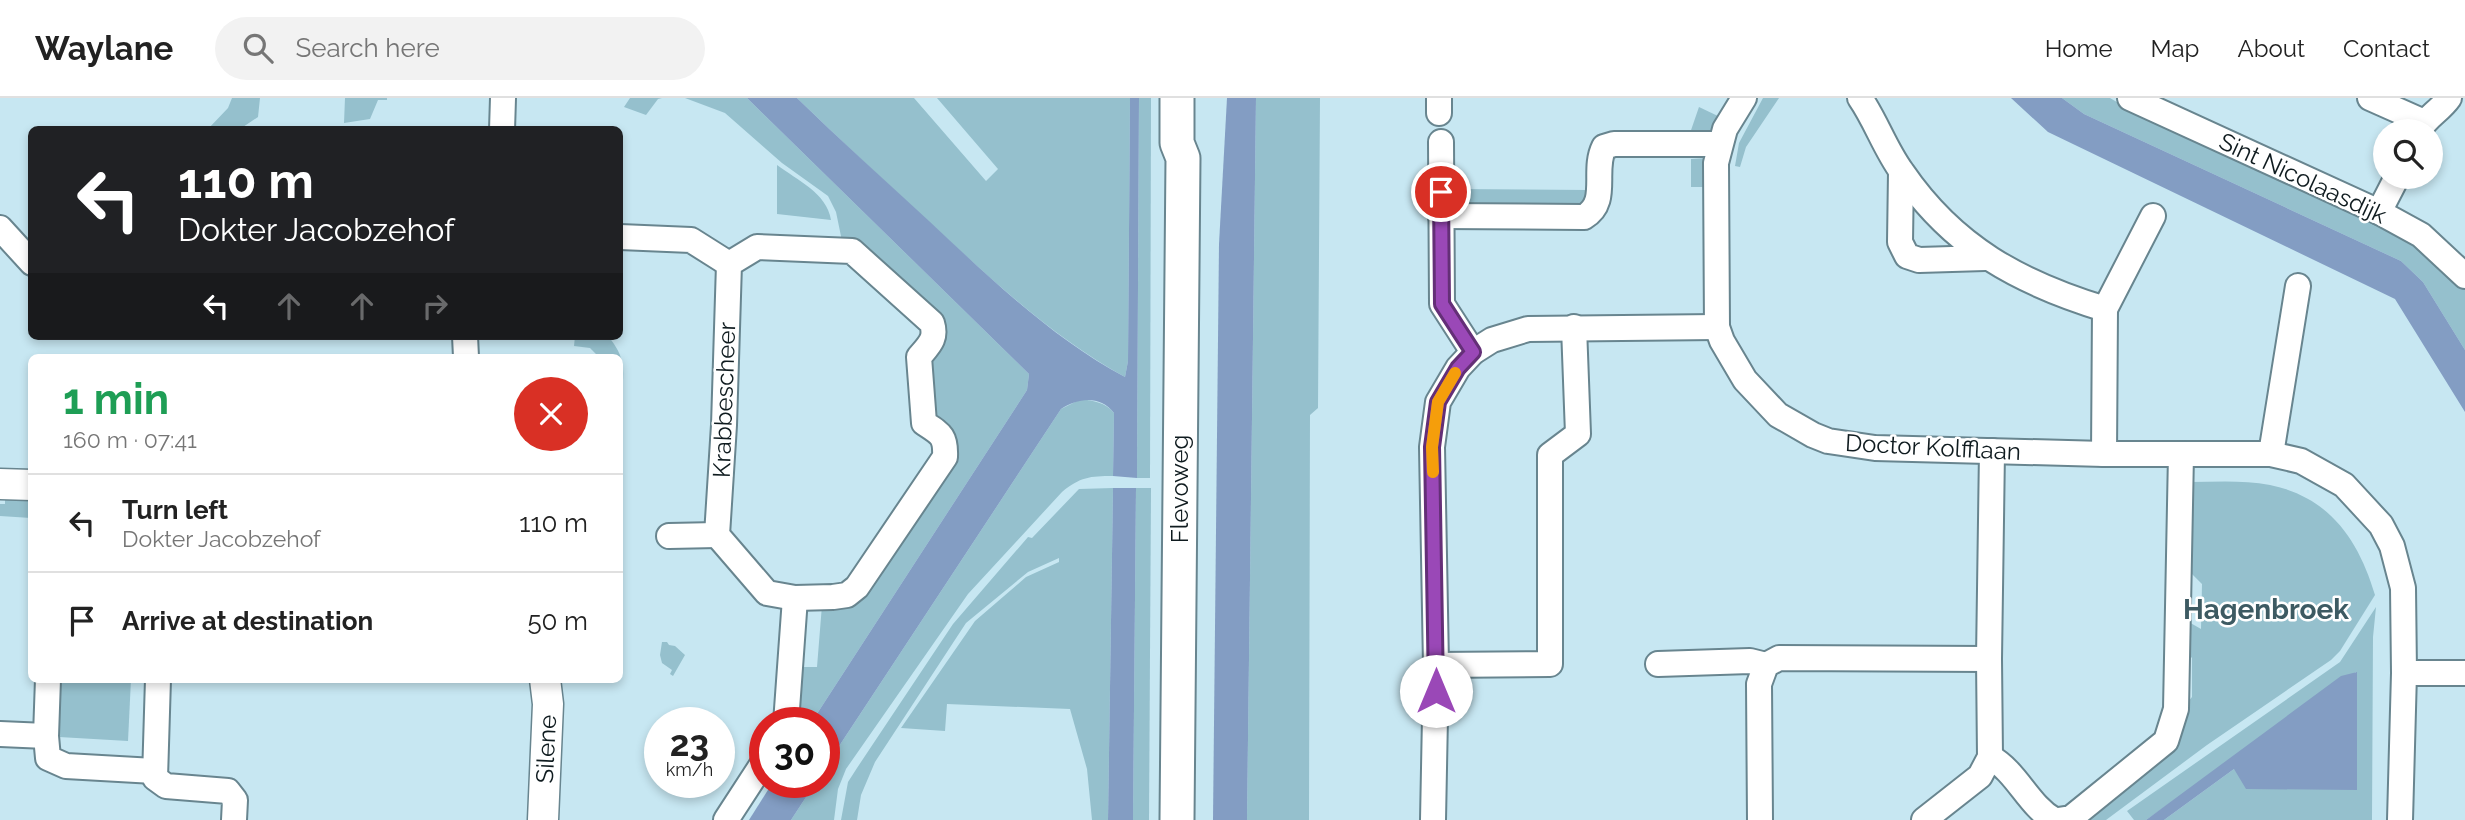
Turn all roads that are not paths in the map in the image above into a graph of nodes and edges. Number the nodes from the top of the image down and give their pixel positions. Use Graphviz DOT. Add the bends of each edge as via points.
graph roads {
  1 [pos="503,98"];
  2 [pos="1177,98"];
  3 [pos="1195,98"];
  4 [pos="1744,98"];
  5 [pos="1860,98"];
  6 [pos="2130,98"];
  7 [pos="2370,98"];
  8 [pos="2449,98"];
  9 [pos="2407,119"];
  10 [pos="2430,119"];
  11 [pos="502,126"];
  12 [pos="1441,142"];
  13 [pos="1719,144"];
  14 [pos="1183,158"];
  15 [pos="1901,172"];
  16 [pos="2391,189"];
  17 [pos="2379,212"];
  18 [pos="1441,216"];
  19 [pos="2153,216"];
  20 [pos="0,228"];
  21 [pos="623,237"];
  22 [pos="1985,258"];
  23 [pos="28,259"];
  24 [pos="729,264"];
  25 [pos="2465,276"];
  26 [pos="2298,286"];
  27 [pos="2105,309"];
  28 [pos="1574,327"];
  29 [pos="1717,327"];
  30 [pos="1473,352"];
  31 [pos="1992,451"];
  32 [pos="2104,454"];
  33 [pos="2181,454"];
  34 [pos="2272,454"];
  35 [pos="0,484"];
  36 [pos="28,485"];
  37 [pos="718,535"];
  38 [pos="669,536"];
  39 [pos="795,598"];
  40 [pos="1989,659"];
  41 [pos="1658,664"];
  42 [pos="1436,665"];
  43 [pos="1766,665"];
  44 [pos="2404,673"];
  45 [pos="2465,673"];
  46 [pos="48,683"];
  47 [pos="158,683"];
  48 [pos="545,683"];
  49 [pos="787,707"];
  50 [pos="0,734"];
  51 [pos="46,736"];
  52 [pos="1990,757"];
  53 [pos="154,771"];
  54 [pos="749,785"];
  55 [pos="234,820"];
  56 [pos="543,820"];
  57 [pos="726,820"];
  58 [pos="1177,820"];
  59 [pos="1433,820"];
  60 [pos="1760,820"];
  61 [pos="1924,820"];
  62 [pos="2056,820"];
  63 [pos="2400,820"];
  1 -- 11 [label="street"];
  2 -- 14 [label="main road, Flevoweg" via="1177,144"];
  3 -- 14 [label="main road, Flevoweg" via="1190,144"];
  4 -- 13 [label="street, Doctor Kolfflaan"];
  5 -- 15 [label="street"];
  6 -- 17 [label="street, Sint Nicolaasdijk"];
  7 -- 9 [label="street"];
  8 -- 10 [label="street"];
  12 -- 18 [label="street"];
  13 -- 18 [label="street" via="1604,147 1598,204 1584,217"];
  13 -- 29 [label="street, Doctor Kolfflaan"];
  14 -- 58 [label="main road, Flevoweg"];
  15 -- 22 [label="street" via="1943,222"];
  15 -- 22 [label="street" via="1900,242 1907,256 1919,260"];
  16 -- 17 [label="street"];
  17 -- 25 [label="street, Sint Nicolaasdijk" via="2421,235"];
  18 -- 30 [label="street" via="1442,304"];
  19 -- 27 [label="street"];
  20 -- 23 [label="street"];
  21 -- 24 [label="street" via="691,240"];
  22 -- 27 [label="street" via="2052,291"];
  24 -- 37 [label="street, Krabbescheer"];
  24 -- 39 [label="street" via="757,247 852,251 932,323 935,332 919,357 924,423 941,435 945,457 857,587 847,595"];
  26 -- 34 [label="street"];
  27 -- 32 [label="street"];
  28 -- 29 [label="street"];
  28 -- 30 [label="street" via="1528,329 1492,340"];
  28 -- 42 [label="street" via="1577,435 1550,455 1550,664"];
  29 -- 31 [label="street, Doctor Kolfflaan" via="1745,380 1778,415 1813,435 1875,448"];
  30 -- 42 [label="street" via="1438,402 1432,447"];
  31 -- 32 [label="street, Doctor Kolfflaan"];
  31 -- 40 [label="street"];
  32 -- 33 [label="street, Doctor Kolfflaan"];
  33 -- 34 [label="street, Doctor Kolfflaan"];
  33 -- 62 [label="street" via="2176,709 2166,741 2071,818"];
  34 -- 44 [label="street, Doctor Kolfflaan" via="2301,461 2344,485 2381,525 2403,588"];
  35 -- 36 [label="street"];
  37 -- 38 [label="street"];
  37 -- 39 [label="street" via="767,593"];
  39 -- 49 [label="street"];
  40 -- 43 [label="street" via="1779,658"];
  40 -- 52 [label="street"];
  41 -- 43 [label="street" via="1750,661"];
  42 -- 59 [label="street"];
  43 -- 60 [label="street" via="1759,684"];
  44 -- 45 [label="street"];
  44 -- 63 [label="street, Doctor Kolfflaan"];
  46 -- 51 [label="street"];
  47 -- 53 [label="street"];
  48 -- 56 [label="street, Silene"];
  50 -- 51 [label="street"];
  51 -- 53 [label="street" via="48,758 66,765"];
  52 -- 61 [label="street" via="1980,776"];
  52 -- 62 [label="street" via="2003,764 2042,813"];
  53 -- 55 [label="street" via="157,781 166,786 228,791 235,800"];
  54 -- 57 [label="street"];
}
